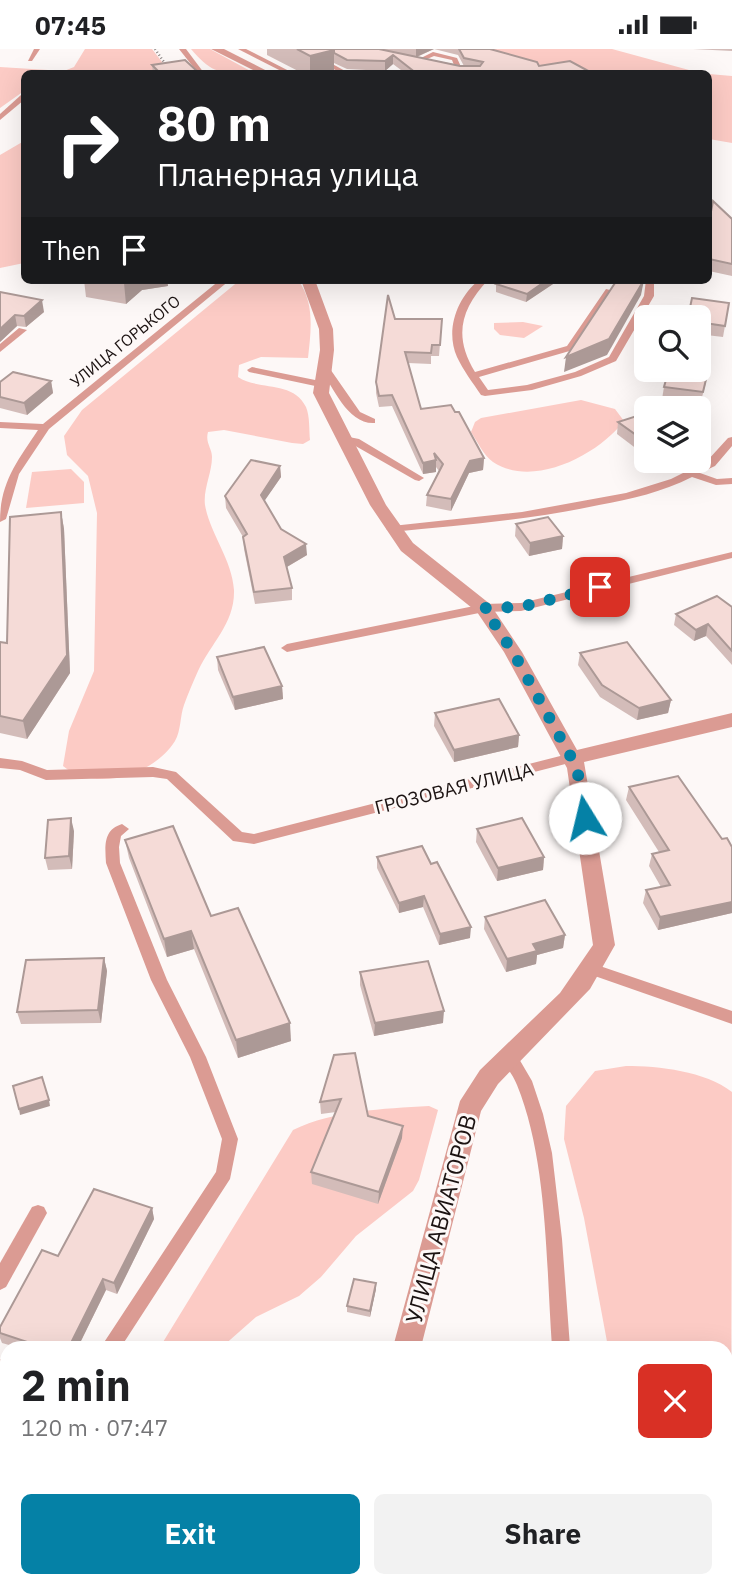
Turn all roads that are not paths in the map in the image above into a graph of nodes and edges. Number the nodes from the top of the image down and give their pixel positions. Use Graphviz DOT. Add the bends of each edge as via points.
graph roads {
  1 [pos="37,49"];
  2 [pos="181,49"];
  3 [pos="216,49"];
  4 [pos="242,49"];
  5 [pos="300,49"];
  6 [pos="30,60"];
  7 [pos="411,61"];
  8 [pos="198,70"];
  9 [pos="260,70"];
  10 [pos="283,70"];
  11 [pos="339,70"];
  12 [pos="462,70"];
  13 [pos="21,100"];
  14 [pos="0,118"];
  15 [pos="221,284"];
  16 [pos="309,284"];
  17 [pos="480,284"];
  18 [pos="650,284"];
  19 [pos="609,291"];
  20 [pos="22,330"];
  21 [pos="0,349"];
  22 [pos="325,368"];
  23 [pos="253,370"];
  24 [pos="474,375"];
  25 [pos="320,384"];
  26 [pos="371,421"];
  27 [pos="0,425"];
  28 [pos="46,427"];
  29 [pos="344,439"];
  30 [pos="732,440"];
  31 [pos="692,474"];
  32 [pos="419,478"];
  33 [pos="732,481"];
  34 [pos="0,519"];
  35 [pos="391,529"];
  36 [pos="732,555"];
  37 [pos="484,608"];
  38 [pos="287,648"];
  39 [pos="732,720"];
  40 [pos="572,758"];
  41 [pos="0,763"];
  42 [pos="122,829"];
  43 [pos="594,969"];
  44 [pos="732,1017"];
  45 [pos="509,1057"];
  46 [pos="38,1213"];
  47 [pos="0,1281"];
  48 [pos="114,1341"];
  49 [pos="409,1341"];
  50 [pos="561,1341"];
  1 -- 6 [label="lane"];
  2 -- 8 [label="lane"];
  3 -- 9 [label="street"];
  4 -- 10 [label="lane"];
  5 -- 11 [label="lane"];
  7 -- 12 [label="street"];
  13 -- 14 [label="lane"];
  15 -- 28 [label="lane, УЛИЦА ГОРЬКОГО"];
  16 -- 22 [label="street" via="326,329"];
  17 -- 24 [label="lane" via="465,298 459,316 459,353"];
  18 -- 24 [label="lane" via="649,296 613,359 528,388 485,393"];
  19 -- 24 [label="lane" via="570,348"];
  20 -- 21 [label="lane"];
  22 -- 25 [label="street"];
  22 -- 26 [label="lane" via="356,414"];
  23 -- 25 [label="lane"];
  25 -- 29 [label="street, УЛИЦА АВИАТОРОВ" via="325,407"];
  27 -- 28 [label="lane"];
  28 -- 34 [label="lane, УЛИЦА ГОРЬКОГО" via="14,474"];
  29 -- 32 [label="lane"];
  29 -- 35 [label="street, УЛИЦА АВИАТОРОВ"];
  30 -- 31 [label="lane"];
  31 -- 33 [label="lane" via="716,482"];
  31 -- 35 [label="lane" via="640,495"];
  35 -- 37 [label="street, УЛИЦА АВИАТОРОВ"];
  36 -- 37 [label="lane" via="521,607"];
  37 -- 38 [label="lane"];
  37 -- 40 [label="street, УЛИЦА АВИАТОРОВ"];
  39 -- 40 [label="street, ГРОЗОВАЯ УЛИЦА"];
  40 -- 41 [label="lane, ГРОЗОВАЯ УЛИЦА" via="254,839 238,837 171,775 46,775"];
  40 -- 43 [label="street, УЛИЦА АВИАТОРОВ" via="604,945"];
  42 -- 48 [label="lane" via="115,833 113,863 230,1139 224,1174"];
  43 -- 44 [label="lane"];
  43 -- 45 [label="street, УЛИЦА АВИАТОРОВ"];
  45 -- 49 [label="street, УЛИЦА АВИАТОРОВ" via="487,1079 468,1109"];
  45 -- 50 [label="lane" via="525,1082 546,1165"];
  46 -- 47 [label="lane"];
}
